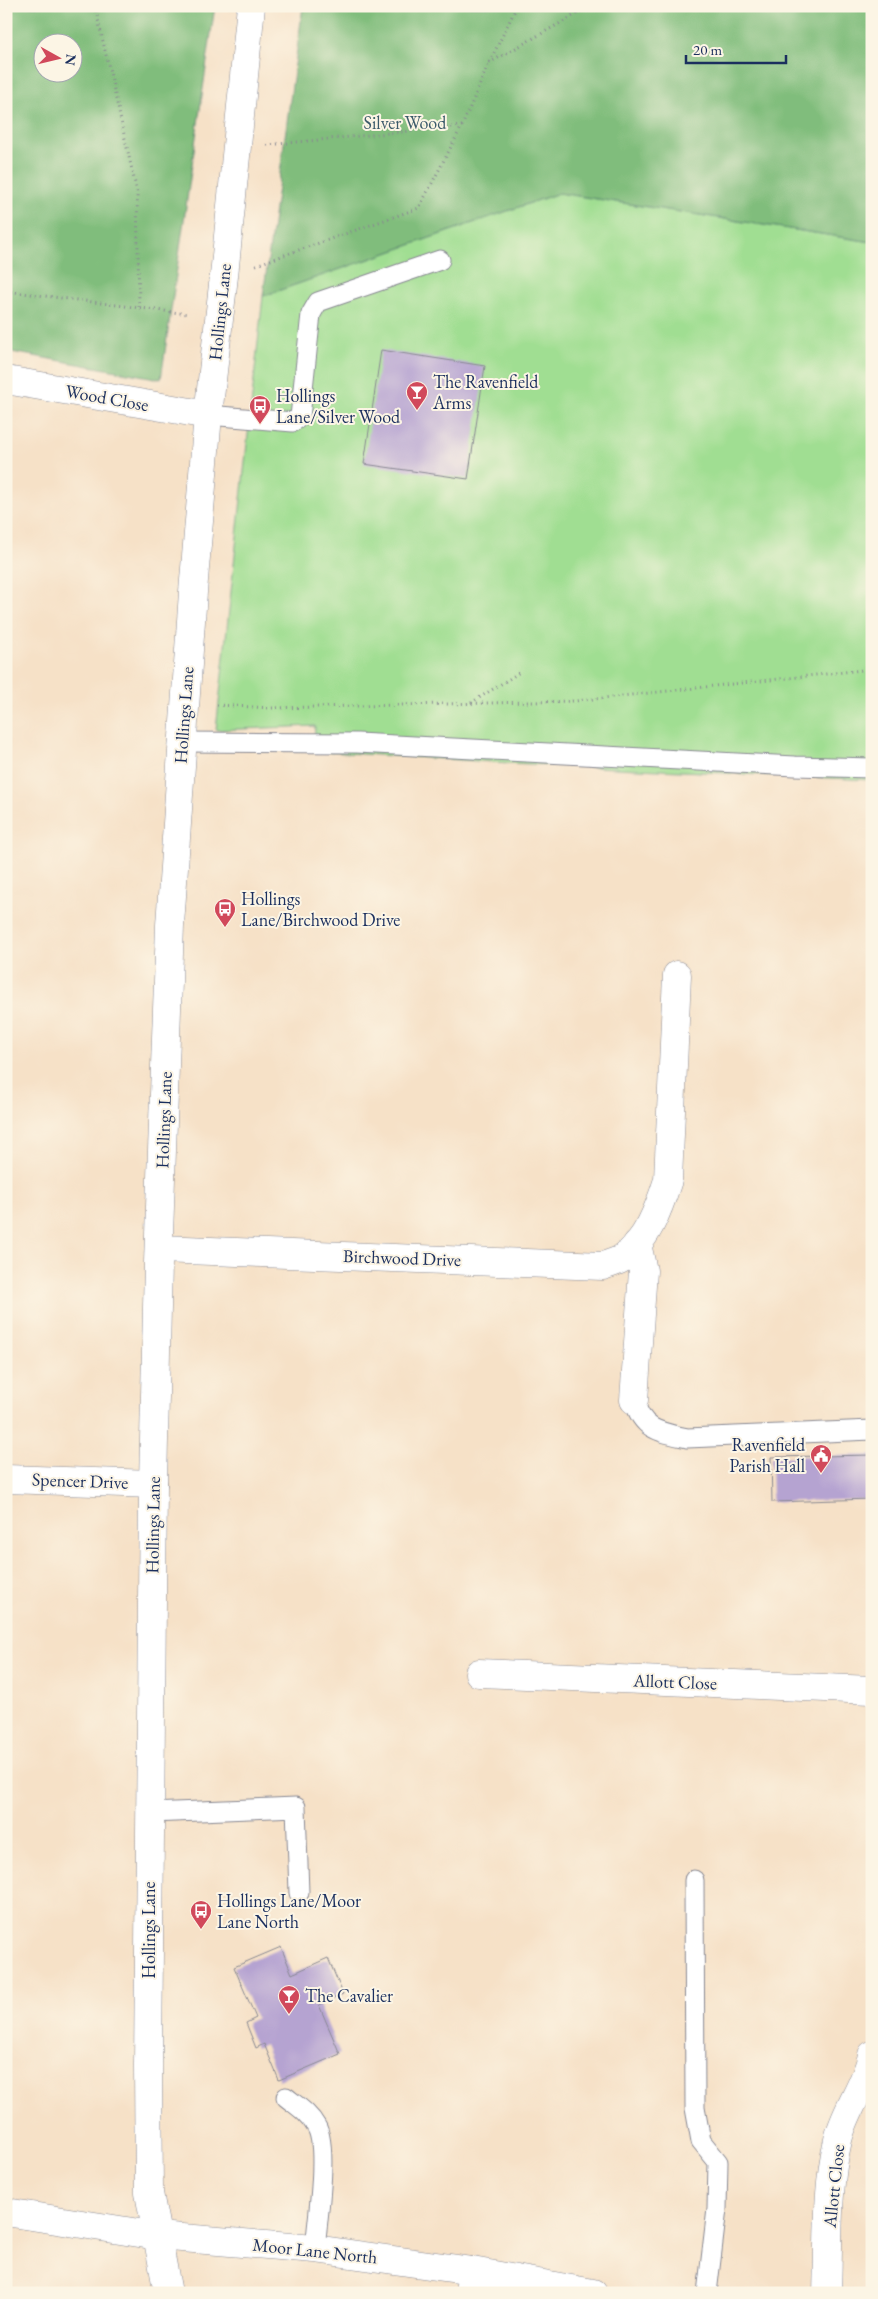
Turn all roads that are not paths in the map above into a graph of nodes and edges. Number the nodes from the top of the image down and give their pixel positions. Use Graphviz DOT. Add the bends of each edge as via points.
graph roads {
  1 [pos="251,6"];
  2 [pos="440,260"];
  3 [pos="6,380"];
  4 [pos="208,415"];
  5 [pos="182,742"];
  6 [pos="872,768"];
  7 [pos="677,975"];
  8 [pos="637,1244"];
  9 [pos="160,1249"];
  10 [pos="634,1400"];
  11 [pos="872,1430"];
  12 [pos="6,1479"];
  13 [pos="153,1484"];
  14 [pos="479,1673"];
  15 [pos="872,1690"];
  16 [pos="150,1813"];
  17 [pos="694,1880"];
  18 [pos="300,1893"];
  19 [pos="872,2055"];
  20 [pos="286,2097"];
  21 [pos="6,2212"];
  22 [pos="158,2236"];
  23 [pos="315,2249"];
  24 [pos="471,2282"];
  25 [pos="168,2293"];
  26 [pos="593,2293"];
  27 [pos="707,2293"];
  28 [pos="827,2293"];
  1 -- 4 [label="street, Hollings Lane"];
  2 -- 4 [label="lane" via="318,302 311,314 300,417 294,422"];
  3 -- 4 [label="street, Wood Close"];
  4 -- 5 [label="street, Hollings Lane"];
  5 -- 6 [label="lane" via="357,743"];
  5 -- 9 [label="street, Hollings Lane" via="170,925"];
  7 -- 8 [label="street, Birchwood Drive" via="668,1180 658,1211"];
  8 -- 9 [label="street, Birchwood Drive" via="621,1259 603,1266"];
  8 -- 10 [label="street" via="643,1271"];
  9 -- 13 [label="street, Hollings Lane"];
  10 -- 11 [label="lane" via="637,1413 646,1425 687,1438"];
  12 -- 13 [label="street, Spencer Drive"];
  13 -- 16 [label="street, Hollings Lane"];
  14 -- 15 [label="street, Allott Close"];
  16 -- 18 [label="lane" via="296,1807"];
  16 -- 22 [label="street, Hollings Lane" via="148,2157 149,2193"];
  17 -- 27 [label="lane" via="695,2108 701,2141 718,2162 717,2209"];
  19 -- 28 [label="street, Allott Close" via="838,2137 832,2165"];
  20 -- 23 [label="lane" via="308,2114 318,2128 322,2153"];
  21 -- 22 [label="street, Moor Lane North"];
  22 -- 23 [label="street, Moor Lane North"];
  22 -- 25 [label="street, Hollings Lane"];
  23 -- 24 [label="street, Moor Lane North"];
  24 -- 26 [label="street, Moor Lane North"];
}
